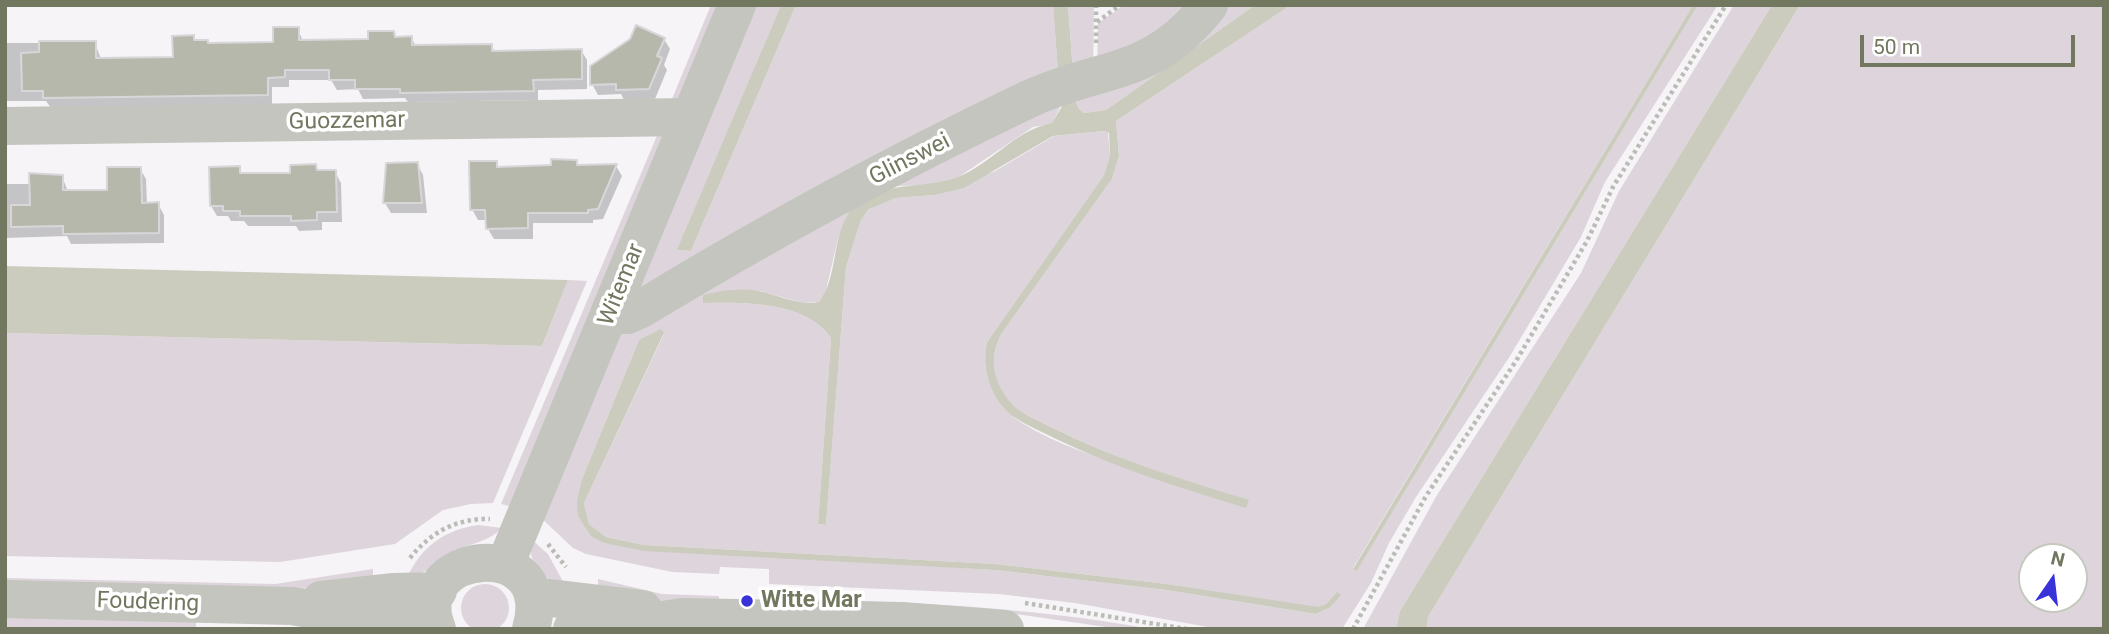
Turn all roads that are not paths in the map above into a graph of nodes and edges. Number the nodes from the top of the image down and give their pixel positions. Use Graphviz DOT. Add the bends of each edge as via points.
graph roads {
  1 [pos="737,5"];
  2 [pos="1209,5"];
  3 [pos="690,117"];
  4 [pos="5,126"];
  5 [pos="610,315"];
  6 [pos="505,565"];
  7 [pos="5,599"];
  8 [pos="532,612"];
  9 [pos="437,614"];
  10 [pos="682,617"];
  11 [pos="572,629"];
  12 [pos="1005,629"];
  1 -- 3 [label="street, Witemar"];
  2 -- 5 [label="street, Glinswei" via="1170,46 1139,63 1032,98 870,180 641,309"];
  3 -- 4 [label="street, Guozzemar"];
  3 -- 5 [label="street, Witemar"];
  5 -- 6 [label="street, Witemar"];
  6 -- 8 [label="street" via="522,578"];
  6 -- 9 [label="street" via="473,562 459,567"];
  7 -- 9 [label="street, Foudering" via="292,606 341,597"];
  8 -- 10 [label="street" via="625,605"];
  10 -- 11 [label="street"];
  10 -- 12 [label="street" via="901,621"];
}
